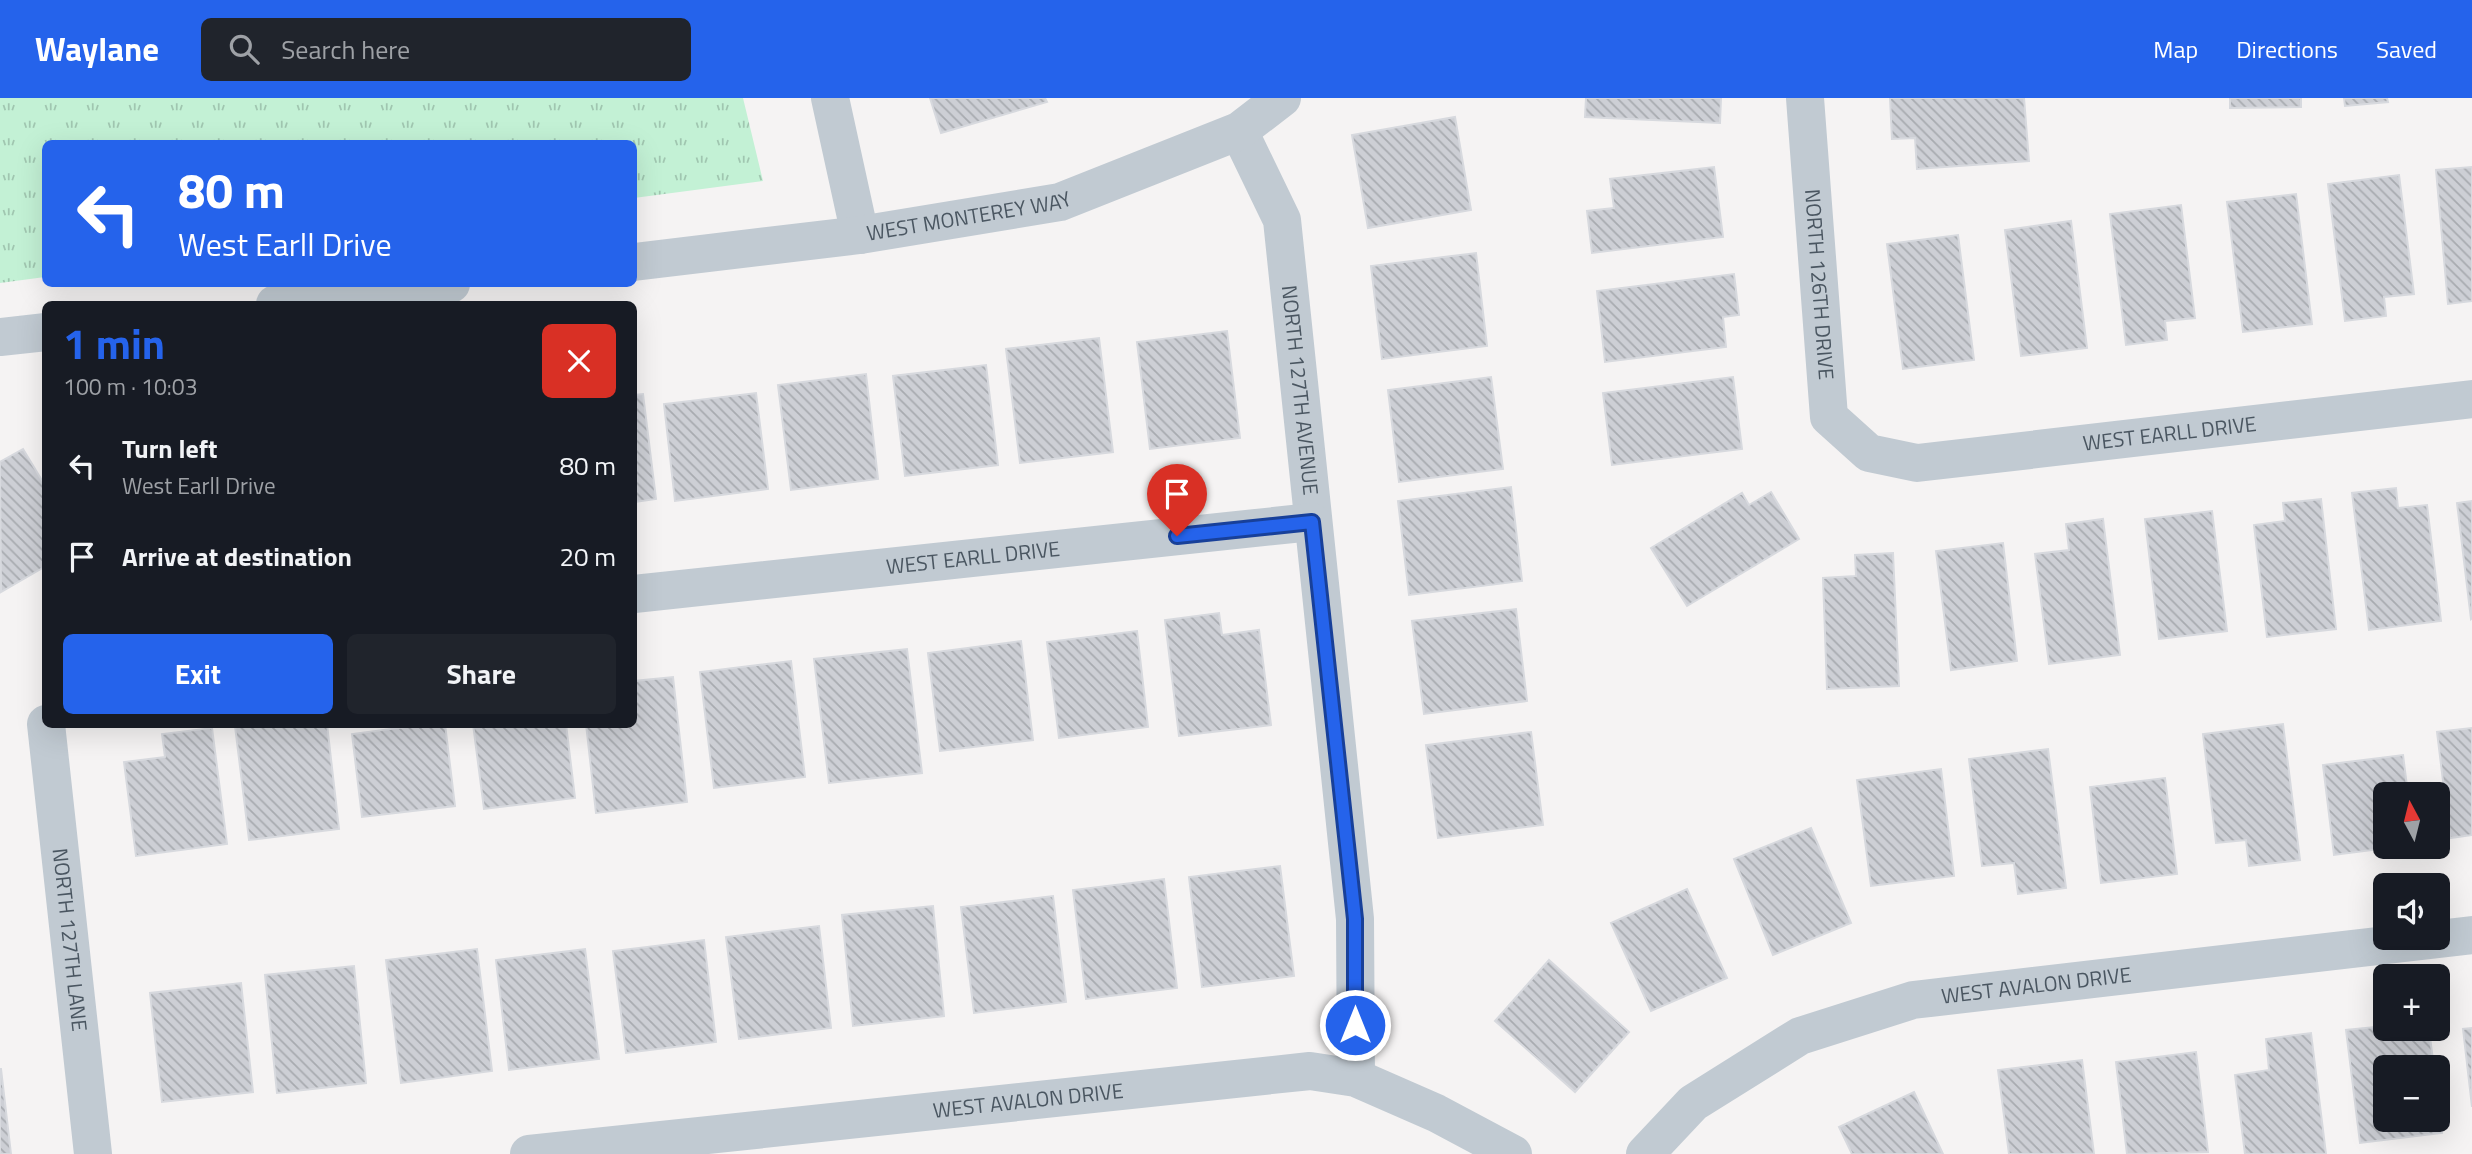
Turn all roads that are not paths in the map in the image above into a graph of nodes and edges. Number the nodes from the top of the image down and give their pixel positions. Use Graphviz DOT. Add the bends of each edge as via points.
graph roads {
  1 [pos="830,98"];
  2 [pos="1282,98"];
  3 [pos="1805,98"];
  4 [pos="1239,131"];
  5 [pos="860,235"];
  6 [pos="637,262"];
  7 [pos="425,287"];
  8 [pos="301,301"];
  9 [pos="42,332"];
  10 [pos="0,337"];
  11 [pos="2472,398"];
  12 [pos="1868,453"];
  13 [pos="1312,522"];
  14 [pos="637,594"];
  15 [pos="47,728"];
  16 [pos="2472,935"];
  17 [pos="1356,1078"];
  18 [pos="93,1154"];
  19 [pos="529,1154"];
  20 [pos="1513,1154"];
  21 [pos="1645,1154"];
  1 -- 5 [label="street"];
  2 -- 4 [label="street, WEST MONTEREY WAY"];
  3 -- 12 [label="street, NORTH 126TH DRIVE" via="1829,417"];
  4 -- 5 [label="street, WEST MONTEREY WAY" via="1059,202"];
  4 -- 13 [label="street, NORTH 127TH AVENUE" via="1282,220"];
  5 -- 6 [label="street, WEST MONTEREY WAY"];
  7 -- 8 [label="street"];
  9 -- 10 [label="street"];
  11 -- 12 [label="street, WEST EARLL DRIVE" via="1917,463"];
  13 -- 14 [label="street, WEST EARLL DRIVE"];
  13 -- 17 [label="street, NORTH 127TH AVENUE" via="1355,919"];
  15 -- 18 [label="street, NORTH 127TH LANE"];
  16 -- 21 [label="street, WEST AVALON DRIVE" via="1913,1000 1800,1037 1693,1103"];
  17 -- 19 [label="street, WEST AVALON DRIVE" via="1310,1071 1234,1077"];
  17 -- 20 [label="street, WEST AVALON DRIVE"];
}
